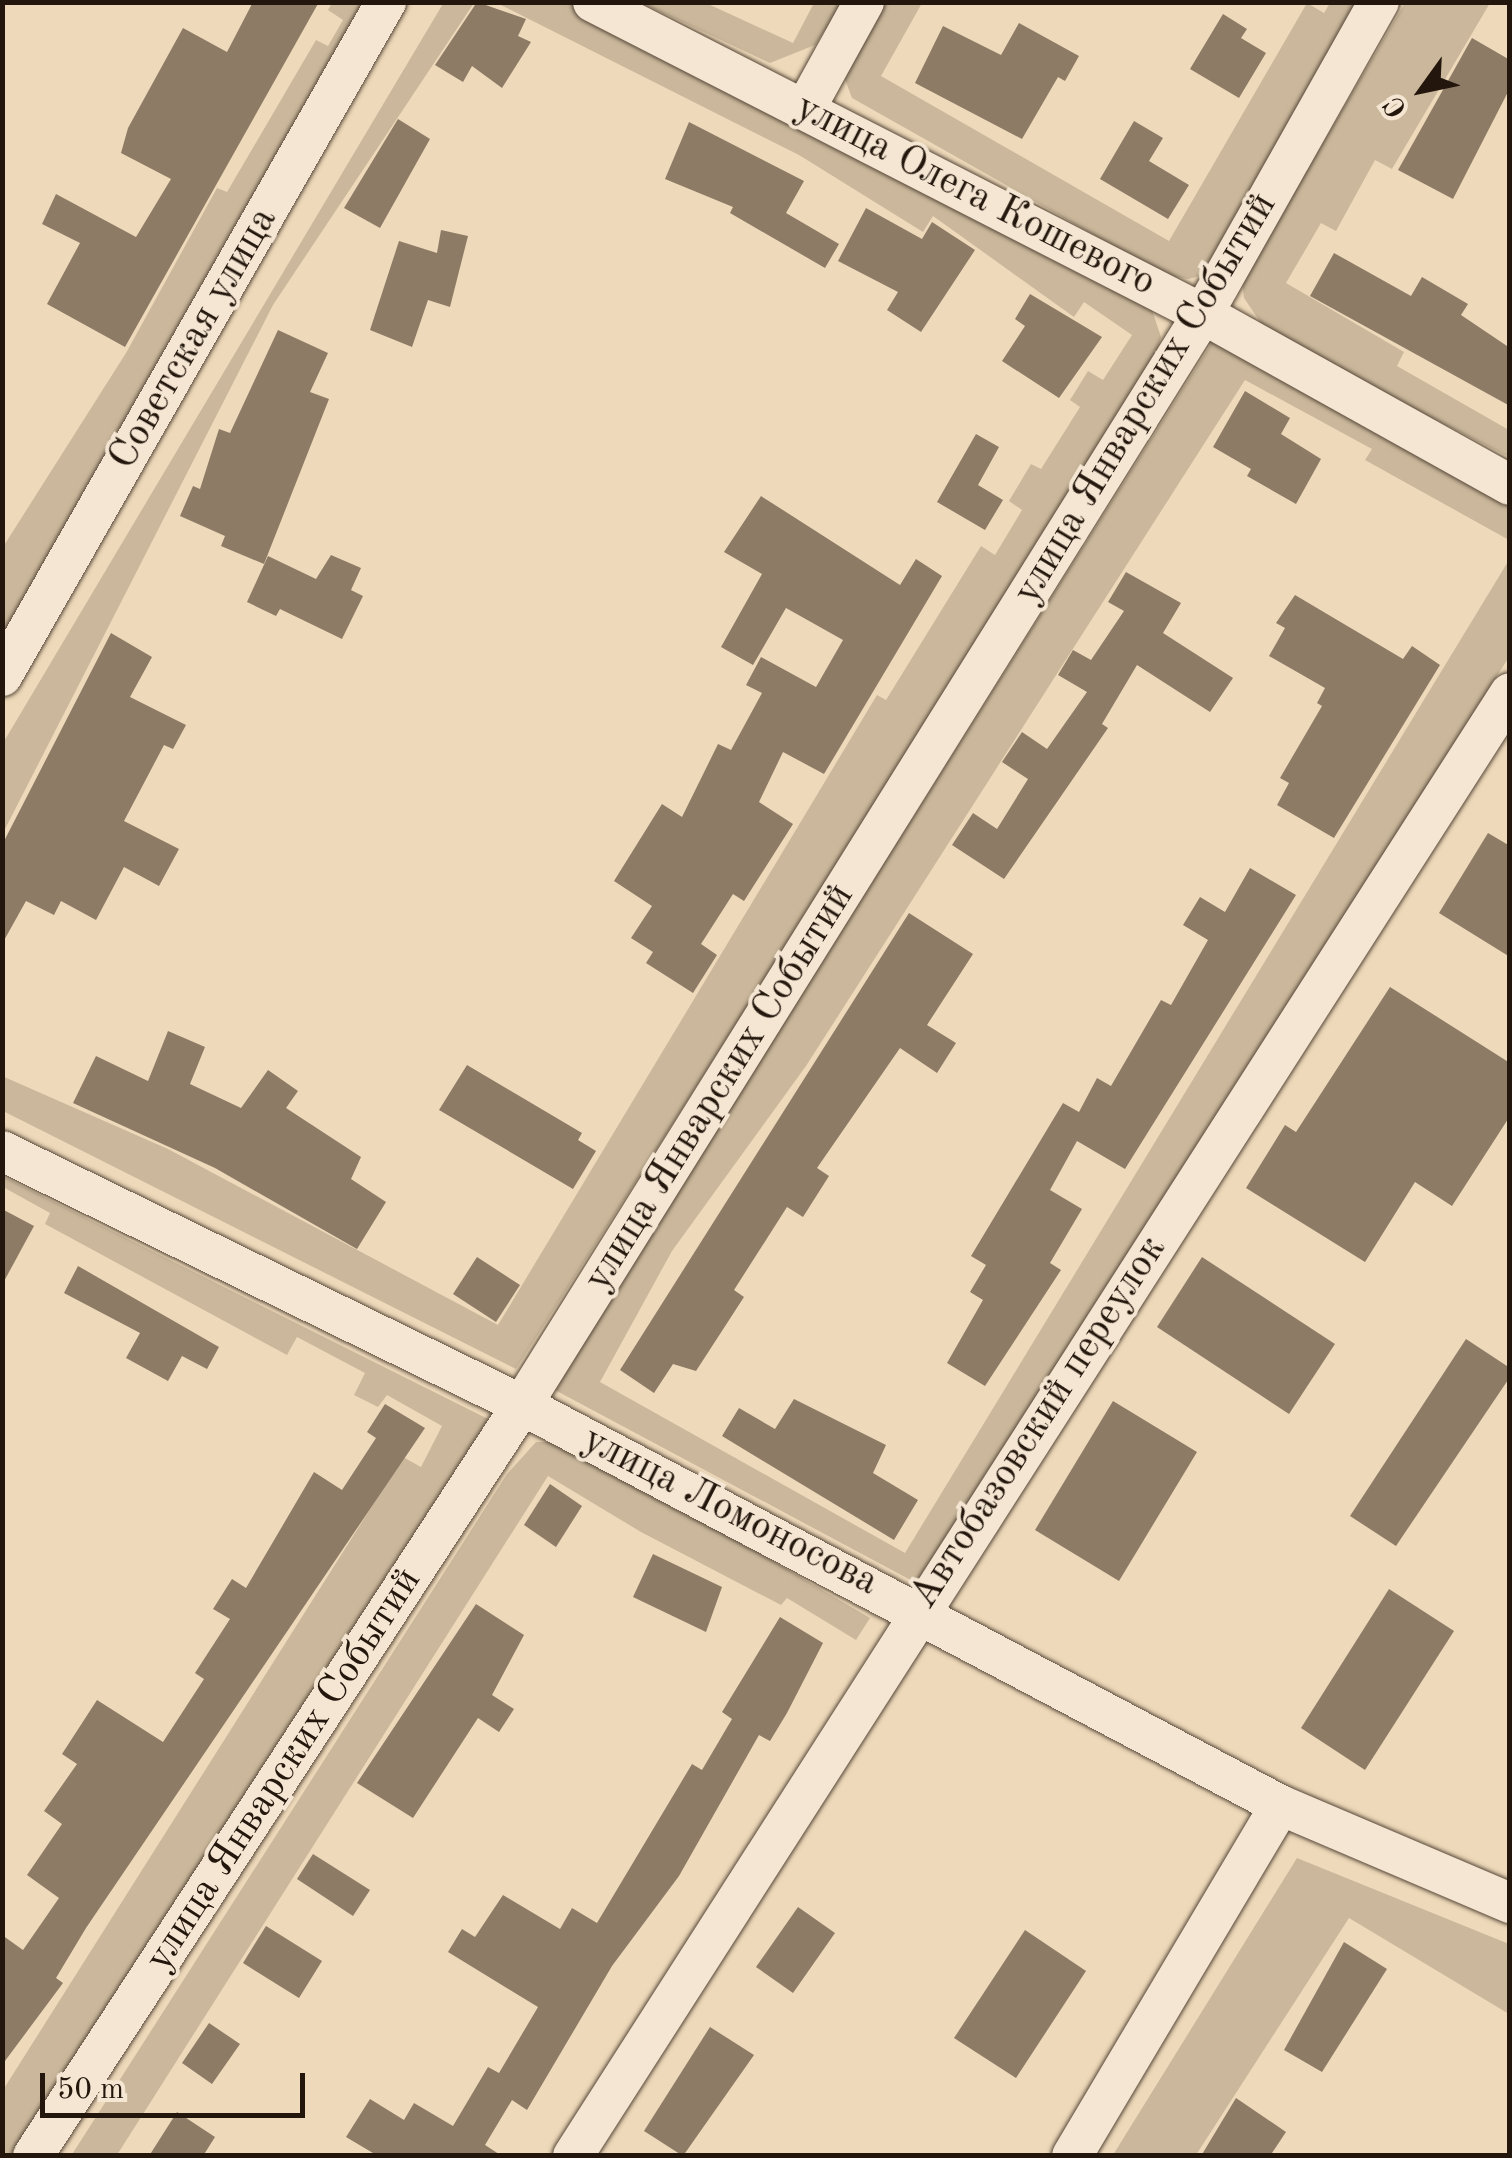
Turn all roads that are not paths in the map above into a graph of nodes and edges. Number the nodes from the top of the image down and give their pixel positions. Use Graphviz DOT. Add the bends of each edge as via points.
graph roads {
  1 [pos="386,2"];
  2 [pos="593,2"];
  3 [pos="864,2"];
  4 [pos="1379,2"];
  5 [pos="805,108"];
  6 [pos="1203,314"];
  7 [pos="1510,484"];
  8 [pos="2,676"];
  9 [pos="1510,693"];
  10 [pos="2,1151"];
  11 [pos="522,1405"];
  12 [pos="918,1610"];
  13 [pos="1280,1805"];
  14 [pos="1510,1903"];
  15 [pos="33,2156"];
  16 [pos="573,2156"];
  17 [pos="1072,2156"];
  1 -- 8 [label="street, Советская улица"];
  2 -- 5 [label="street, улица Олега Кошевого"];
  3 -- 5 [label="street"];
  4 -- 6 [label="street, улица Январских Событий"];
  5 -- 6 [label="street, улица Олега Кошевого"];
  6 -- 7 [label="street, улица Олега Кошевого"];
  6 -- 11 [label="street, улица Январских Событий"];
  9 -- 12 [label="street, Автобазовский переулок"];
  10 -- 11 [label="street, улица Ломоносова"];
  11 -- 12 [label="street, улица Ломоносова"];
  11 -- 15 [label="street, улица Январских Событий"];
  12 -- 13 [label="street, улица Ломоносова"];
  12 -- 16 [label="street, Автобазовский переулок"];
  13 -- 14 [label="street, улица Ломоносова"];
  13 -- 17 [label="street"];
}
